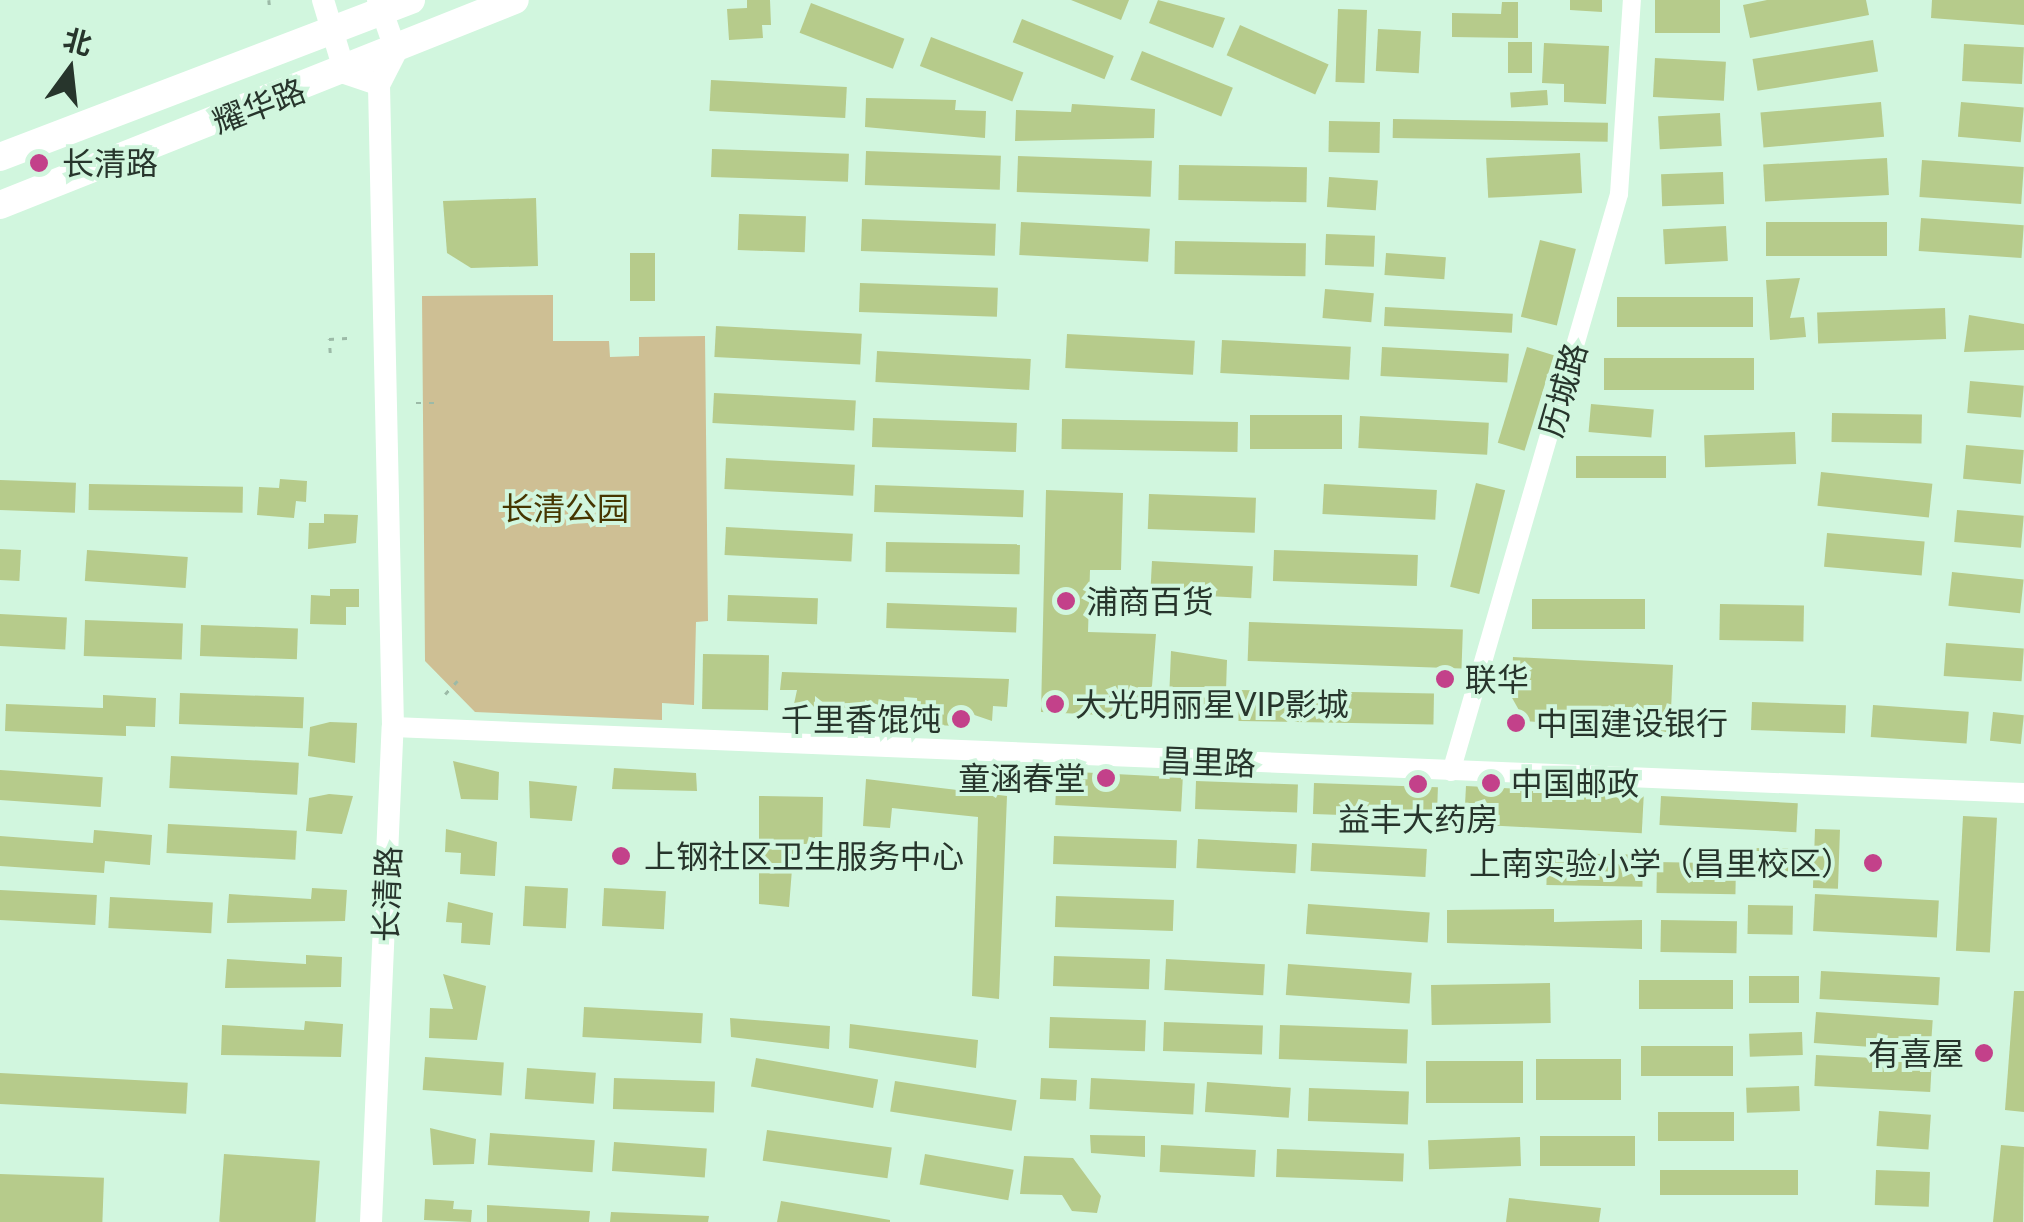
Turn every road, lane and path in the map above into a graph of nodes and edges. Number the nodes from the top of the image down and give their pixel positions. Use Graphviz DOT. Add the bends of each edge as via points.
graph roads {
  1 [pos="269,0"];
  2 [pos="323,0"];
  3 [pos="410,0"];
  4 [pos="516,0"];
  5 [pos="1632,0"];
  6 [pos="380,6"];
  7 [pos="270,9"];
  8 [pos="333,31"];
  9 [pos="396,51"];
  10 [pos="345,72"];
  11 [pos="379,85"];
  12 [pos="0,157"];
  13 [pos="0,205"];
  14 [pos="352,338"];
  15 [pos="330,353"];
  16 [pos="416,403"];
  17 [pos="436,403"];
  18 [pos="457,682"];
  19 [pos="444,694"];
  20 [pos="393,728"];
  21 [pos="1452,772"];
  22 [pos="2024,793"];
  23 [pos="371,1222"];
  1 -- 7 [label="path"];
  2 -- 8 [label="main road"];
  3 -- 6 [label="main road, 耀华路"];
  4 -- 9 [label="main road, 耀华路"];
  5 -- 21 [label="street, 历城路" via="1616,205"];
  6 -- 8 [label="main road, 耀华路"];
  6 -- 9 [label="main road"];
  8 -- 10 [label="main road"];
  8 -- 12 [label="main road, 耀华路"];
  9 -- 10 [label="main road, 耀华路"];
  9 -- 11 [label="main road, 长清路"];
  10 -- 11 [label="main road"];
  10 -- 13 [label="main road, 耀华路"];
  11 -- 20 [label="main road, 长清路"];
  14 -- 15 [label="path" via="329,338"];
  16 -- 17 [label="path"];
  18 -- 19 [label="path"];
  20 -- 21 [label="street, 昌里路"];
  20 -- 23 [label="main road, 长清路"];
  21 -- 22 [label="street, 昌里路"];
}
